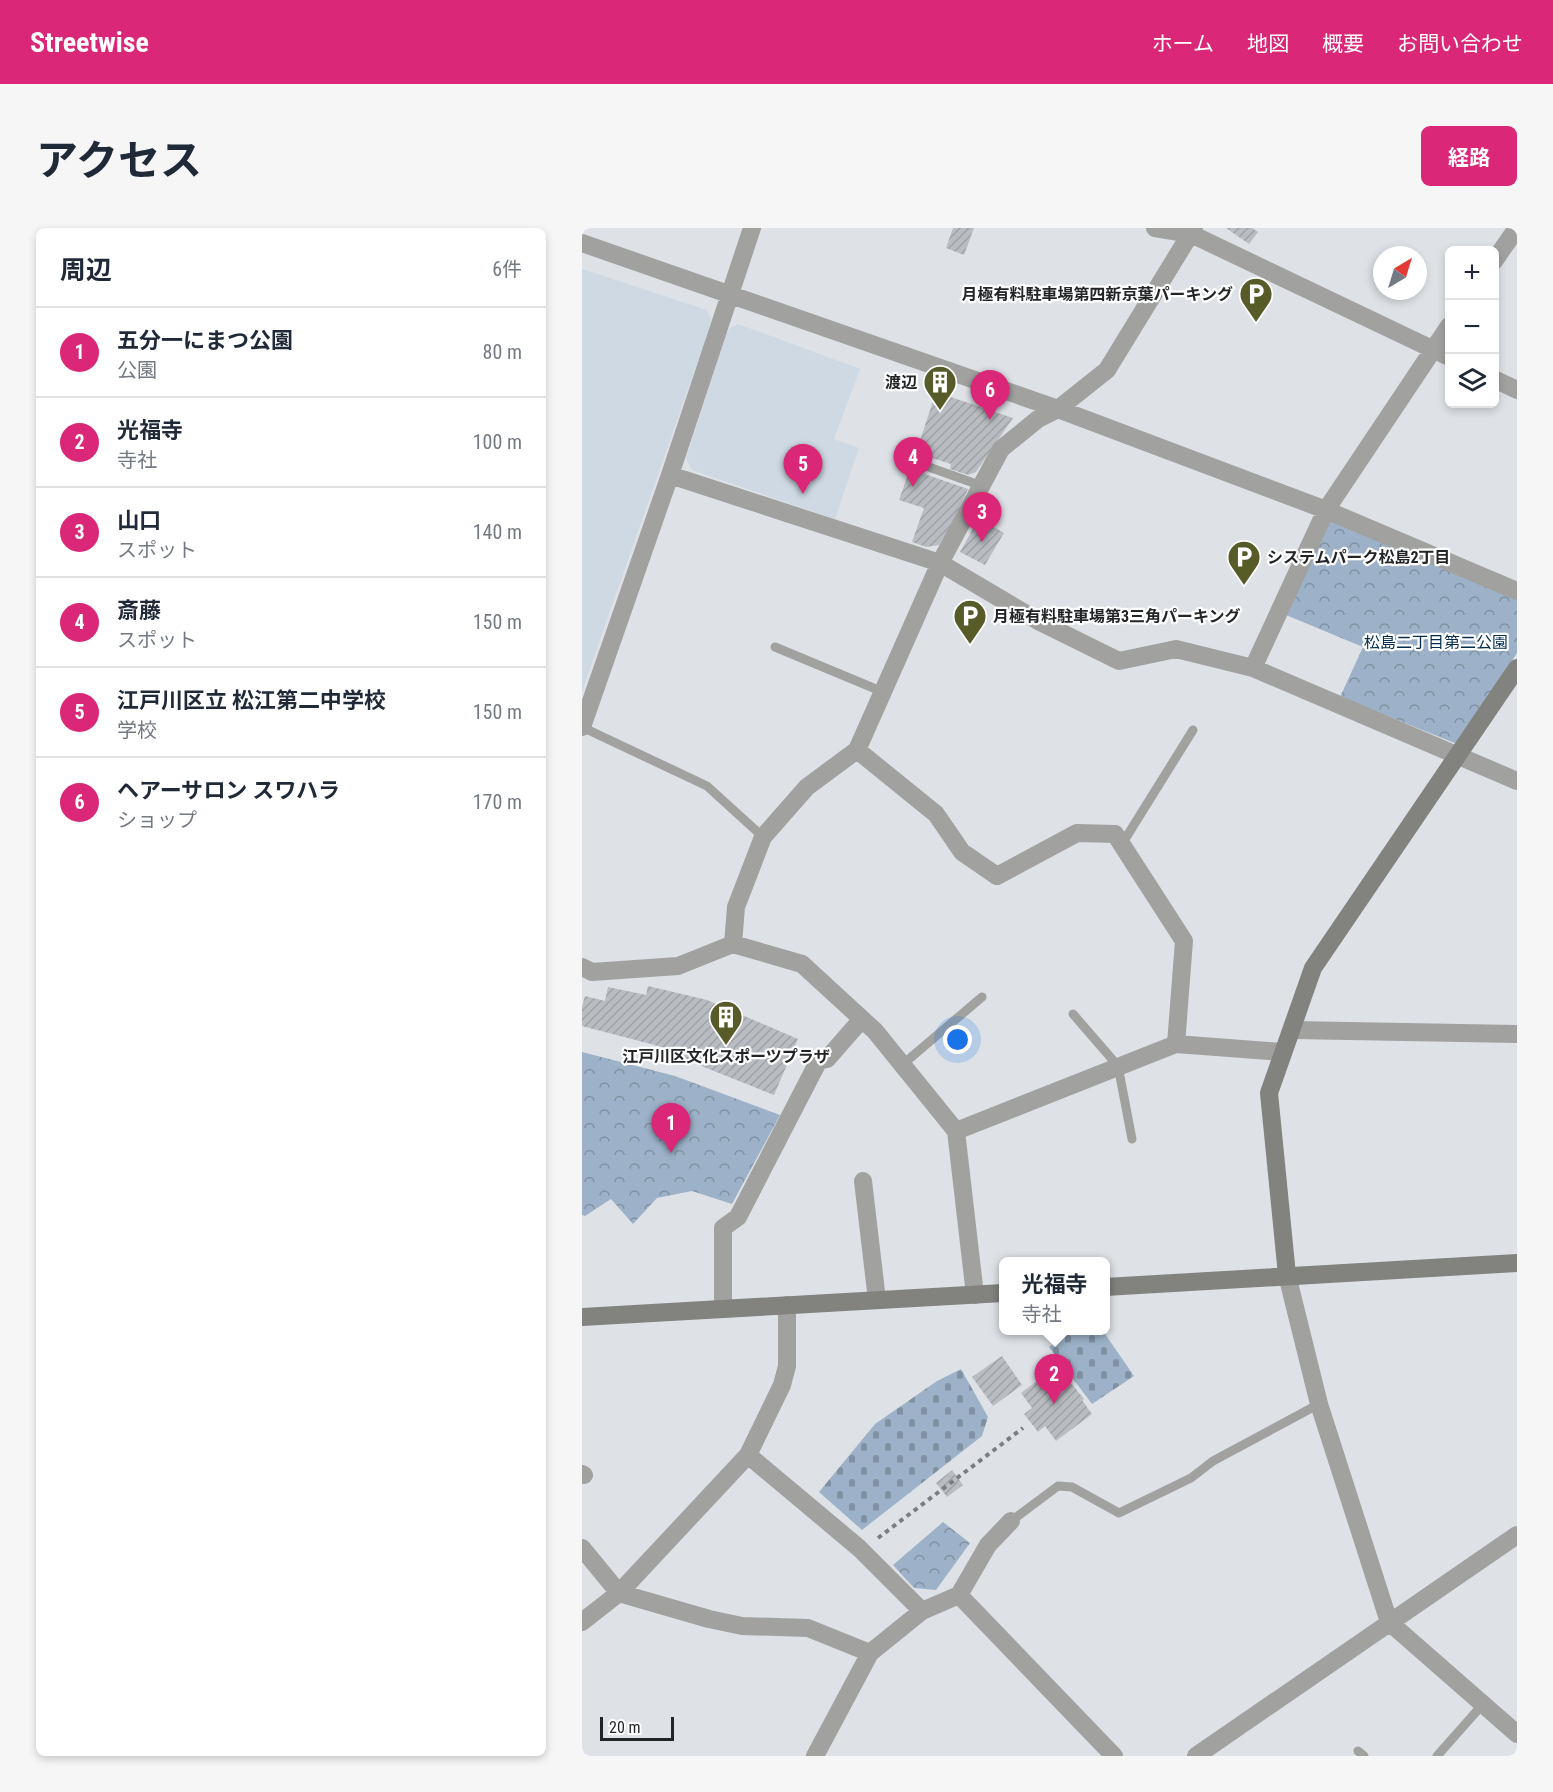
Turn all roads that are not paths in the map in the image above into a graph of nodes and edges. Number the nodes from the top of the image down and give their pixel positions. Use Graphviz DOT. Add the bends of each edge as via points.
graph roads {
  1 [pos="752,228"];
  2 [pos="1155,228"];
  3 [pos="1193,231"];
  4 [pos="1512,231"];
  5 [pos="582,243"];
  6 [pos="1499,253"];
  7 [pos="730,293"];
  8 [pos="1442,353"];
  9 [pos="1499,381"];
  10 [pos="1517,390"];
  11 [pos="1058,409"];
  12 [pos="912,461"];
  13 [pos="670,475"];
  14 [pos="982,486"];
  15 [pos="1326,510"];
  16 [pos="940,563"];
  17 [pos="1517,591"];
  18 [pos="775,647"];
  19 [pos="1253,668"];
  20 [pos="1517,668"];
  21 [pos="883,692"];
  22 [pos="582,727"];
  23 [pos="1193,730"];
  24 [pos="857,750"];
  25 [pos="1458,757"];
  26 [pos="1517,782"];
  27 [pos="763,837"];
  28 [pos="1122,844"];
  29 [pos="733,944"];
  30 [pos="582,967"];
  31 [pos="981,997"];
  32 [pos="1073,1014"];
  33 [pos="862,1019"];
  34 [pos="1292,1030"];
  35 [pos="1517,1034"];
  36 [pos="1176,1044"];
  37 [pos="1283,1052"];
  38 [pos="902,1065"];
  39 [pos="1118,1066"];
  40 [pos="956,1131"];
  41 [pos="1132,1139"];
  42 [pos="863,1180"];
  43 [pos="1517,1263"];
  44 [pos="1287,1275"];
  45 [pos="1110,1287"];
  46 [pos="999,1293"];
  47 [pos="975,1295"];
  48 [pos="877,1300"];
  49 [pos="787,1305"];
  50 [pos="723,1309"];
  51 [pos="582,1317"];
  52 [pos="1318,1404"];
  53 [pos="748,1455"];
  54 [pos="1011,1521"];
  55 [pos="1517,1535"];
  56 [pos="582,1548"];
  57 [pos="619,1593"];
  58 [pos="959,1595"];
  59 [pos="922,1611"];
  60 [pos="582,1622"];
  61 [pos="1389,1622"];
  62 [pos="870,1653"];
  63 [pos="1483,1704"];
  64 [pos="1517,1734"];
  65 [pos="815,1756"];
  66 [pos="1114,1756"];
  67 [pos="1196,1756"];
  68 [pos="1437,1756"];
  1 -- 7 [label="street"];
  2 -- 3 [label="street"];
  3 -- 8 [label="street"];
  3 -- 11 [label="street" via="1107,370"];
  4 -- 6 [label="street"];
  5 -- 7 [label="street"];
  7 -- 11 [label="street"];
  7 -- 13 [label="street"];
  8 -- 15 [label="street"];
  9 -- 10 [label="street"];
  11 -- 14 [label="street" via="1038,418 1001,449"];
  11 -- 15 [label="street"];
  12 -- 14 [label="lane"];
  13 -- 16 [label="street"];
  13 -- 22 [label="street"];
  14 -- 16 [label="street"];
  15 -- 17 [label="street"];
  15 -- 19 [label="street"];
  16 -- 19 [label="street" via="1040,622 1119,661 1176,649"];
  16 -- 21 [label="street"];
  18 -- 21 [label="lane"];
  19 -- 25 [label="street"];
  20 -- 25 [label="street"];
  21 -- 24 [label="street"];
  22 -- 27 [label="lane" via="708,786"];
  23 -- 28 [label="lane"];
  24 -- 27 [label="street" via="807,788"];
  24 -- 28 [label="street" via="936,814 962,852 997,876 1077,833 1115,834"];
  25 -- 26 [label="street"];
  25 -- 34 [label="street" via="1313,968"];
  27 -- 29 [label="street" via="736,907"];
  28 -- 36 [label="street" via="1184,941"];
  29 -- 30 [label="street" via="678,966 592,972"];
  29 -- 33 [label="street" via="802,964"];
  31 -- 38 [label="lane"];
  32 -- 39 [label="lane"];
  33 -- 38 [label="street"];
  33 -- 50 [label="street" via="826,1059 819,1060 738,1217 723,1228"];
  34 -- 35 [label="street"];
  34 -- 37 [label="street"];
  36 -- 37 [label="street"];
  36 -- 39 [label="street"];
  37 -- 44 [label="street" via="1269,1093"];
  38 -- 40 [label="street"];
  39 -- 40 [label="street"];
  39 -- 41 [label="lane"];
  40 -- 47 [label="street"];
  42 -- 48 [label="street"];
  43 -- 44 [label="street"];
  44 -- 45 [label="street"];
  44 -- 52 [label="street"];
  46 -- 47 [label="street"];
  47 -- 48 [label="street"];
  48 -- 49 [label="street"];
  49 -- 50 [label="street"];
  49 -- 53 [label="street" via="785,1375"];
  50 -- 51 [label="street"];
  52 -- 54 [label="lane" via="1213,1461 1191,1478 1119,1513 1072,1487 1058,1486"];
  52 -- 61 [label="street"];
  53 -- 57 [label="street"];
  53 -- 59 [label="street" via="859,1548"];
  54 -- 58 [label="street" via="988,1545"];
  55 -- 61 [label="street"];
  56 -- 57 [label="street"];
  57 -- 60 [label="street"];
  57 -- 62 [label="street" via="742,1626 808,1628"];
  58 -- 59 [label="street"];
  58 -- 66 [label="street"];
  59 -- 62 [label="street"];
  61 -- 63 [label="street"];
  61 -- 67 [label="street"];
  62 -- 65 [label="street"];
  63 -- 64 [label="street"];
  63 -- 68 [label="lane"];
}
